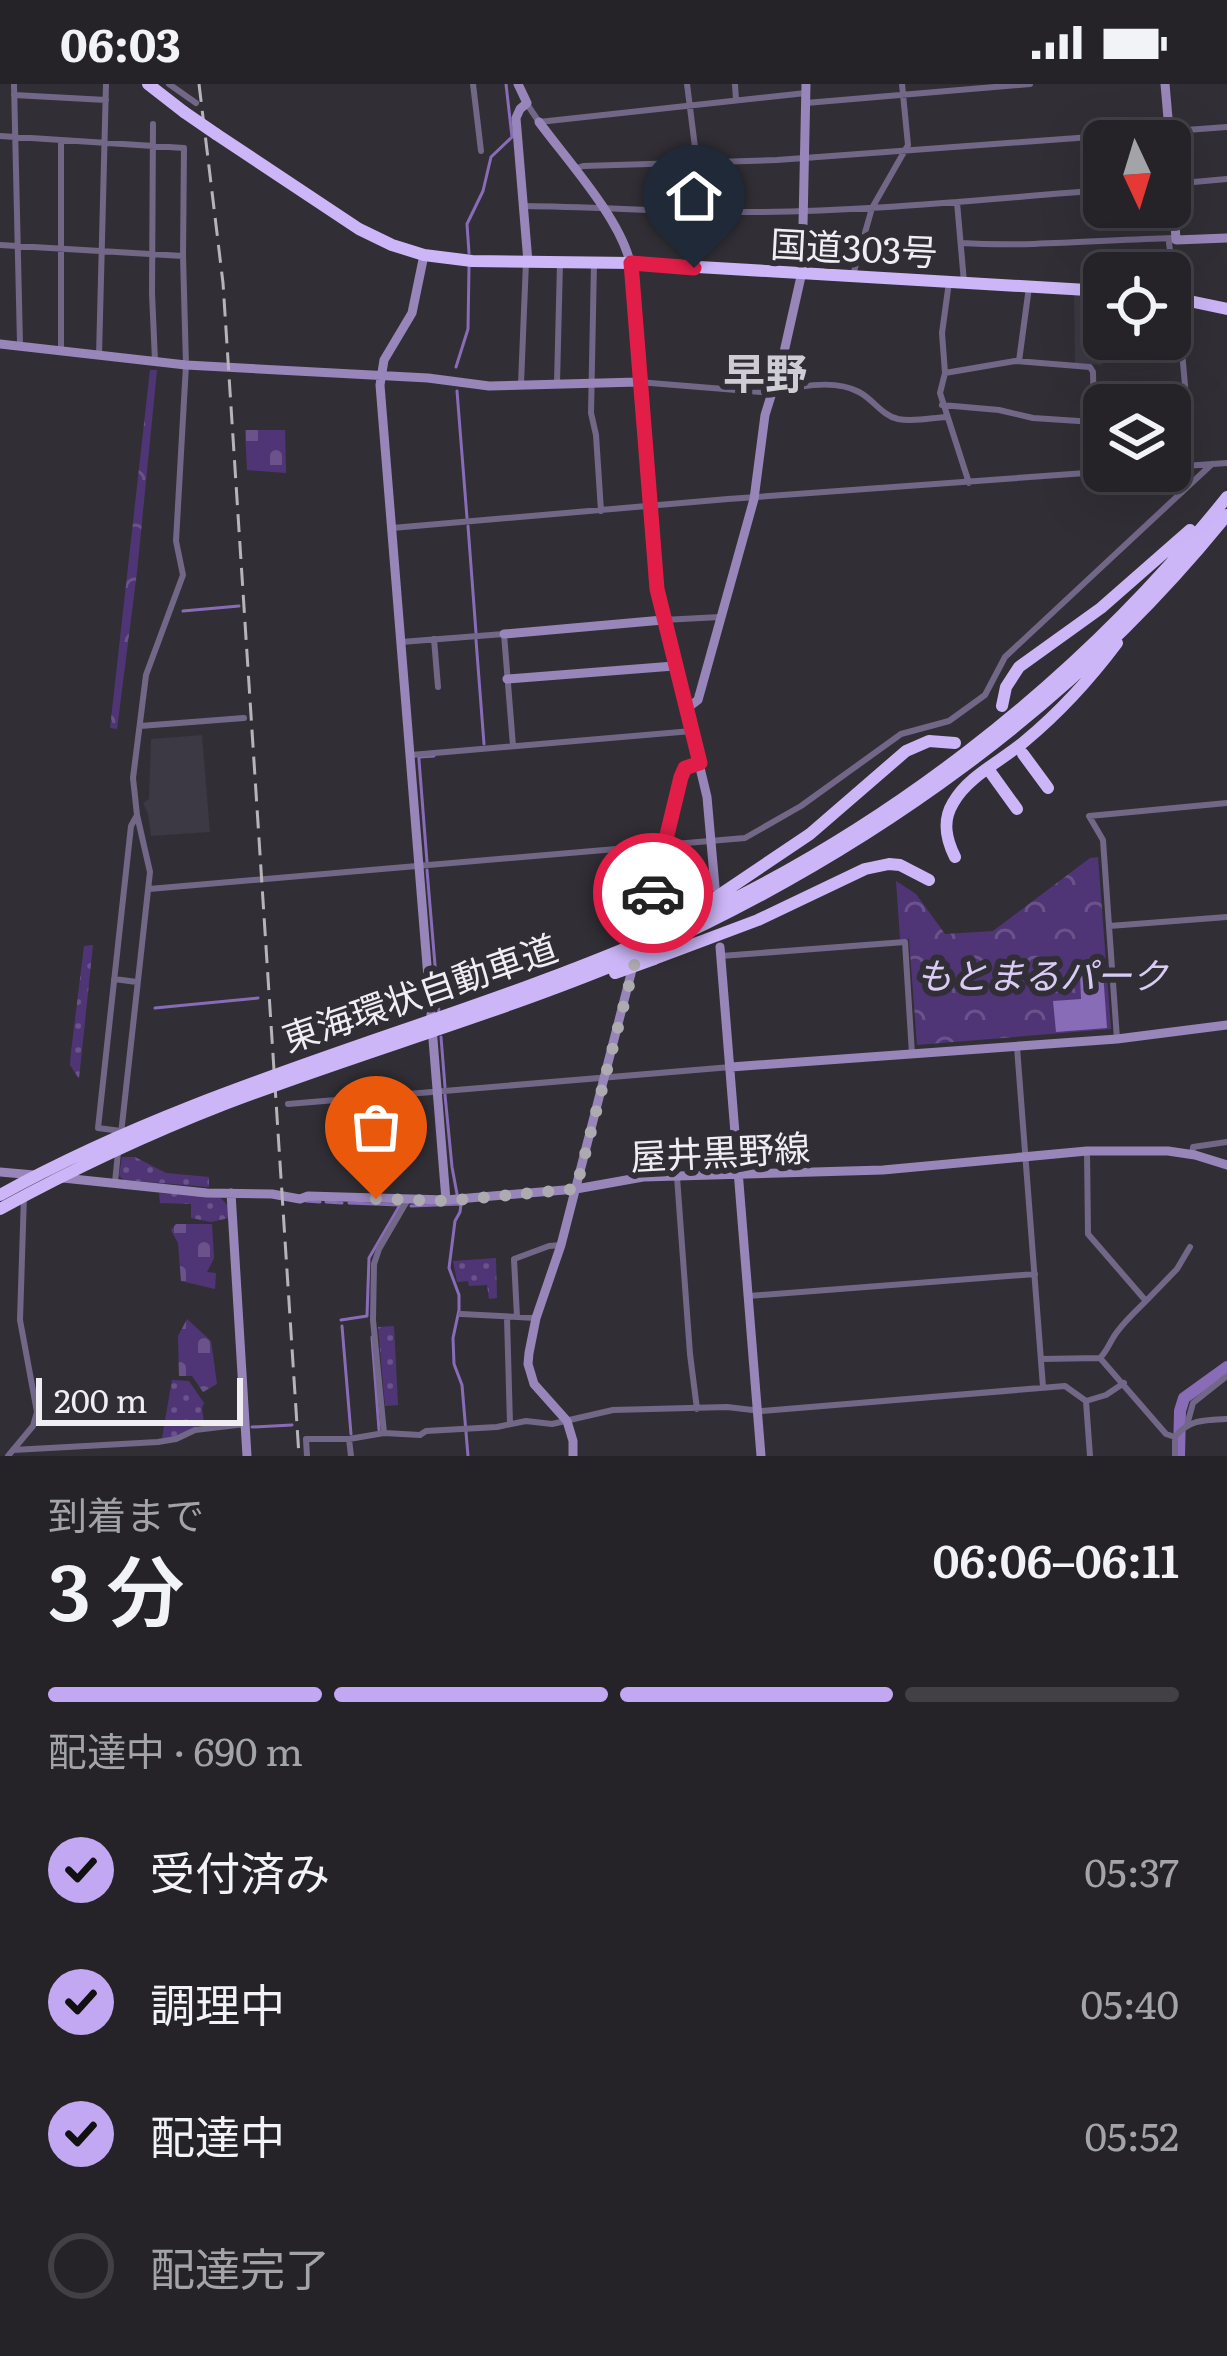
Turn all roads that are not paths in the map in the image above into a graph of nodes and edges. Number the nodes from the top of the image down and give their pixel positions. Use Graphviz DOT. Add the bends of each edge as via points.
graph roads {
  1 [pos="14,84"];
  2 [pos="106,84"];
  3 [pos="148,84"];
  4 [pos="169,84"];
  5 [pos="473,84"];
  6 [pos="518,84"];
  7 [pos="688,84"];
  8 [pos="735,84"];
  9 [pos="902,84"];
  10 [pos="1030,84"];
  11 [pos="1165,84"];
  12 [pos="806,94"];
  13 [pos="14,95"];
  14 [pos="903,95"];
  15 [pos="106,100"];
  16 [pos="736,100"];
  17 [pos="527,103"];
  18 [pos="690,105"];
  19 [pos="190,108"];
  20 [pos="1168,120"];
  21 [pos="539,122"];
  22 [pos="153,124"];
  23 [pos="1227,127"];
  24 [pos="1191,134"];
  25 [pos="0,136"];
  26 [pos="15,137"];
  27 [pos="62,140"];
  28 [pos="1083,142"];
  29 [pos="104,143"];
  30 [pos="153,146"];
  31 [pos="481,151"];
  32 [pos="904,151"];
  33 [pos="804,158"];
  34 [pos="697,163"];
  35 [pos="574,169"];
  36 [pos="1227,179"];
  37 [pos="1191,182"];
  38 [pos="1083,192"];
  39 [pos="957,202"];
  40 [pos="524,206"];
  41 [pos="602,207"];
  42 [pos="872,208"];
  43 [pos="802,211"];
  44 [pos="1175,228"];
  45 [pos="1227,238"];
  46 [pos="961,243"];
  47 [pos="0,245"];
  48 [pos="16,246"];
  49 [pos="60,248"];
  50 [pos="102,251"];
  51 [pos="1170,252"];
  52 [pos="153,254"];
  53 [pos="424,255"];
  54 [pos="182,256"];
  55 [pos="527,262"];
  56 [pos="560,262"];
  57 [pos="594,262"];
  58 [pos="631,263"];
  59 [pos="802,272"];
  60 [pos="853,275"];
  61 [pos="956,282"];
  62 [pos="1029,286"];
  63 [pos="1083,290"];
  64 [pos="1191,301"];
  65 [pos="1227,309"];
  66 [pos="0,344"];
  67 [pos="20,347"];
  68 [pos="61,352"];
  69 [pos="99,356"];
  70 [pos="1019,361"];
  71 [pos="155,362"];
  72 [pos="185,364"];
  73 [pos="945,373"];
  74 [pos="381,375"];
  75 [pos="638,382"];
  76 [pos="557,383"];
  77 [pos="591,383"];
  78 [pos="521,384"];
  79 [pos="1093,384"];
  80 [pos="773,393"];
  81 [pos="942,405"];
  82 [pos="946,418"];
  83 [pos="1083,421"];
  84 [pos="1227,463"];
  85 [pos="1212,464"];
  86 [pos="1191,466"];
  87 [pos="1083,474"];
  88 [pos="970,483"];
  89 [pos="1227,496"];
  90 [pos="754,499"];
  91 [pos="649,507"];
  92 [pos="601,511"];
  93 [pos="1227,514"];
  94 [pos="392,528"];
  95 [pos="721,616"];
  96 [pos="1135,618"];
  97 [pos="663,620"];
  98 [pos="503,634"];
  99 [pos="434,639"];
  100 [pos="400,642"];
  101 [pos="674,666"];
  102 [pos="507,679"];
  103 [pos="438,687"];
  104 [pos="1002,706"];
  105 [pos="686,709"];
  106 [pos="244,718"];
  107 [pos="140,725"];
  108 [pos="692,731"];
  109 [pos="955,743"];
  110 [pos="513,746"];
  111 [pos="1023,754"];
  112 [pos="411,755"];
  113 [pos="700,763"];
  114 [pos="991,773"];
  115 [pos="1048,788"];
  116 [pos="1227,803"];
  117 [pos="1017,809"];
  118 [pos="137,815"];
  119 [pos="711,843"];
  120 [pos="664,847"];
  121 [pos="955,857"];
  122 [pos="418,866"];
  123 [pos="929,880"];
  124 [pos="715,887"];
  125 [pos="149,889"];
  126 [pos="1227,916"];
  127 [pos="1109,926"];
  128 [pos="657,935"];
  129 [pos="720,951"];
  130 [pos="652,955"];
  131 [pos="114,979"];
  132 [pos="137,982"];
  133 [pos="1227,1025"];
  134 [pos="1117,1040"];
  135 [pos="1017,1047"];
  136 [pos="912,1054"];
  137 [pos="730,1067"];
  138 [pos="603,1077"];
  139 [pos="437,1092"];
  140 [pos="288,1104"];
  141 [pos="121,1131"];
  142 [pos="1227,1142"];
  143 [pos="1087,1151"];
  144 [pos="1192,1155"];
  145 [pos="1025,1157"];
  146 [pos="1227,1165"];
  147 [pos="0,1172"];
  148 [pos="25,1174"];
  149 [pos="738,1176"];
  150 [pos="677,1177"];
  151 [pos="115,1184"];
  152 [pos="576,1189"];
  153 [pos="232,1193"];
  154 [pos="0,1196"];
  155 [pos="407,1201"];
  156 [pos="446,1201"];
  157 [pos="0,1209"];
  158 [pos="561,1245"];
  159 [pos="1190,1247"];
  160 [pos="1035,1274"];
  161 [pos="749,1296"];
  162 [pos="1146,1301"];
  163 [pos="461,1314"];
  164 [pos="518,1317"];
  165 [pos="507,1318"];
  166 [pos="536,1318"];
  167 [pos="1100,1358"];
  168 [pos="1041,1359"];
  169 [pos="1227,1376"];
  170 [pos="1124,1383"];
  171 [pos="1043,1387"];
  172 [pos="1085,1401"];
  173 [pos="698,1409"];
  174 [pos="756,1409"];
  175 [pos="1227,1419"];
  176 [pos="567,1421"];
  177 [pos="245,1424"];
  178 [pos="510,1424"];
  179 [pos="1187,1425"];
  180 [pos="384,1433"];
  181 [pos="1175,1437"];
  182 [pos="349,1439"];
  183 [pos="10,1453"];
  184 [pos="247,1456"];
  185 [pos="307,1456"];
  186 [pos="351,1456"];
  187 [pos="573,1456"];
  188 [pos="761,1456"];
  189 [pos="1090,1456"];
  190 [pos="1175,1456"];
  1 -- 13 [label="street"];
  2 -- 15 [label="street"];
  3 -- 19 [label="highway, 国道303号"];
  4 -- 19 [label="street"];
  5 -- 31 [label="street"];
  6 -- 17 [label="street"];
  7 -- 18 [label="street"];
  8 -- 16 [label="street"];
  9 -- 14 [label="street"];
  10 -- 14 [label="street"];
  11 -- 20 [label="street"];
  12 -- 14 [label="street"];
  12 -- 16 [label="street"];
  12 -- 33 [label="street"];
  13 -- 15 [label="street"];
  13 -- 26 [label="street"];
  14 -- 32 [label="street"];
  15 -- 29 [label="street"];
  16 -- 18 [label="street"];
  17 -- 21 [label="street"];
  17 -- 40 [label="street" via="516,118"];
  18 -- 21 [label="street"];
  18 -- 34 [label="street"];
  19 -- 53 [label="highway, 国道303号, bridge" via="358,229"];
  21 -- 35 [label="street"];
  22 -- 30 [label="street"];
  23 -- 24 [label="street"];
  25 -- 26 [label="street"];
  26 -- 27 [label="street"];
  26 -- 48 [label="street"];
  27 -- 29 [label="street"];
  27 -- 49 [label="street"];
  28 -- 32 [label="street"];
  29 -- 30 [label="street"];
  29 -- 50 [label="street"];
  30 -- 52 [label="street"];
  30 -- 54 [label="street" via="184,148"];
  32 -- 33 [label="street"];
  32 -- 42 [label="street"];
  33 -- 34 [label="street"];
  33 -- 43 [label="street"];
  34 -- 35 [label="street"];
  35 -- 41 [label="street"];
  36 -- 37 [label="street"];
  38 -- 39 [label="street"];
  39 -- 42 [label="street"];
  39 -- 46 [label="street"];
  40 -- 41 [label="street"];
  40 -- 55 [label="street"];
  41 -- 43 [label="street"];
  41 -- 58 [label="street"];
  42 -- 43 [label="street"];
  42 -- 60 [label="street"];
  43 -- 59 [label="street"];
  44 -- 45 [label="street" via="1176,240"];
  46 -- 51 [label="street" via="1173,238"];
  46 -- 61 [label="street"];
  47 -- 48 [label="street"];
  48 -- 49 [label="street"];
  48 -- 67 [label="street"];
  49 -- 50 [label="street"];
  49 -- 68 [label="street"];
  50 -- 52 [label="street"];
  50 -- 69 [label="street"];
  52 -- 54 [label="street"];
  52 -- 71 [label="street"];
  53 -- 55 [label="highway, 国道303号"];
  53 -- 74 [label="street" via="412,313"];
  54 -- 72 [label="street"];
  55 -- 56 [label="highway, 国道303号"];
  55 -- 78 [label="street"];
  56 -- 57 [label="highway, 国道303号"];
  56 -- 76 [label="street"];
  57 -- 58 [label="highway, 国道303号"];
  57 -- 77 [label="street"];
  58 -- 59 [label="highway, 国道303号"];
  58 -- 75 [label="street"];
  59 -- 60 [label="highway, 国道303号"];
  59 -- 80 [label="street"];
  60 -- 61 [label="highway, 国道303号"];
  61 -- 62 [label="highway, 国道303号"];
  61 -- 73 [label="street" via="942,333"];
  62 -- 63 [label="highway, 国道303号"];
  62 -- 70 [label="street"];
  64 -- 65 [label="highway"];
  66 -- 67 [label="street"];
  67 -- 68 [label="street"];
  68 -- 69 [label="street"];
  69 -- 71 [label="street"];
  70 -- 73 [label="street"];
  70 -- 79 [label="street" via="1090,367"];
  71 -- 72 [label="street"];
  72 -- 74 [label="street"];
  72 -- 107 [label="street" via="176,541 183,575 146,675"];
  73 -- 81 [label="street"];
  74 -- 78 [label="street"];
  74 -- 94 [label="street"];
  75 -- 77 [label="street"];
  75 -- 80 [label="street"];
  75 -- 91 [label="street"];
  76 -- 77 [label="street"];
  76 -- 78 [label="street"];
  77 -- 92 [label="street"];
  80 -- 82 [label="street" via="843,386 901,420"];
  80 -- 90 [label="street"];
  81 -- 82 [label="street"];
  81 -- 83 [label="street"];
  82 -- 88 [label="street"];
  84 -- 85 [label="street"];
  85 -- 86 [label="street"];
  85 -- 119 [label="street" via="1005,657 985,695 944,724 901,734 745,838"];
  87 -- 88 [label="street"];
  88 -- 90 [label="street"];
  89 -- 104 [label="highway" via="1121,592 1019,668"];
  89 -- 128 [label="highway, 東海環状自動車道" via="1084,650 990,733 793,867"];
  90 -- 91 [label="street"];
  90 -- 95 [label="street"];
  91 -- 92 [label="street"];
  91 -- 97 [label="street"];
  92 -- 94 [label="street"];
  93 -- 96 [label="highway, 東海環状自動車道"];
  94 -- 100 [label="street"];
  95 -- 97 [label="street"];
  95 -- 105 [label="street" via="698,700"];
  96 -- 121 [label="highway" via="1070,699 954,801 946,830"];
  96 -- 130 [label="highway, 東海環状自動車道" via="1043,703 883,824"];
  97 -- 98 [label="street"];
  97 -- 101 [label="street"];
  98 -- 99 [label="street"];
  98 -- 102 [label="street"];
  99 -- 100 [label="street"];
  99 -- 103 [label="street"];
  100 -- 112 [label="street"];
  101 -- 102 [label="street"];
  101 -- 105 [label="street"];
  102 -- 110 [label="street"];
  105 -- 108 [label="street"];
  106 -- 107 [label="street"];
  107 -- 118 [label="street"];
  108 -- 110 [label="street"];
  108 -- 113 [label="street"];
  109 -- 128 [label="highway" via="929,741 906,752 786,853"];
  110 -- 112 [label="street"];
  111 -- 115 [label="highway"];
  112 -- 122 [label="street"];
  113 -- 119 [label="street"];
  113 -- 120 [label="street" via="685,768"];
  114 -- 117 [label="highway"];
  116 -- 127 [label="street" via="1089,816 1103,840"];
  118 -- 125 [label="street"];
  118 -- 131 [label="street"];
  119 -- 120 [label="street"];
  119 -- 124 [label="street"];
  120 -- 122 [label="street"];
  120 -- 138 [label="street"];
  122 -- 125 [label="street"];
  122 -- 139 [label="street"];
  123 -- 130 [label="highway" via="900,865 865,869 758,920"];
  125 -- 132 [label="street"];
  126 -- 127 [label="street"];
  127 -- 134 [label="street"];
  128 -- 154 [label="highway, 東海環状自動車道, bridge" via="227,1090"];
  129 -- 136 [label="street" via="904,942"];
  129 -- 137 [label="street"];
  130 -- 157 [label="highway, 東海環状自動車道, bridge" via="168,1126"];
  131 -- 132 [label="street"];
  131 -- 141 [label="street" via="98,1128"];
  132 -- 141 [label="street"];
  133 -- 134 [label="street"];
  134 -- 135 [label="street"];
  135 -- 136 [label="street"];
  135 -- 145 [label="street"];
  136 -- 137 [label="street"];
  137 -- 138 [label="street"];
  137 -- 149 [label="street"];
  138 -- 139 [label="street"];
  138 -- 152 [label="street"];
  139 -- 140 [label="street"];
  139 -- 156 [label="street"];
  141 -- 151 [label="street"];
  142 -- 144 [label="street" via="1193,1147"];
  143 -- 144 [label="street, 屋井黒野線"];
  143 -- 145 [label="street, 屋井黒野線"];
  143 -- 162 [label="street" via="1088,1234"];
  144 -- 146 [label="street, 屋井黒野線"];
  145 -- 149 [label="street, 屋井黒野線"];
  145 -- 160 [label="street"];
  147 -- 148 [label="street, 屋井黒野線"];
  148 -- 151 [label="street, 屋井黒野線"];
  148 -- 183 [label="street" via="20,1320 38,1412"];
  149 -- 150 [label="street, 屋井黒野線"];
  149 -- 161 [label="street"];
  150 -- 152 [label="street, 屋井黒野線"];
  150 -- 173 [label="street"];
  151 -- 153 [label="street, 屋井黒野線"];
  152 -- 156 [label="street, 屋井黒野線"];
  152 -- 158 [label="street"];
  153 -- 155 [label="street, 屋井黒野線"];
  153 -- 177 [label="street"];
  155 -- 156 [label="street, 屋井黒野線"];
  155 -- 180 [label="street" via="374,1264"];
  158 -- 164 [label="street" via="514,1259"];
  158 -- 166 [label="street"];
  159 -- 162 [label="street"];
  160 -- 161 [label="street"];
  160 -- 168 [label="street"];
  161 -- 174 [label="street"];
  162 -- 167 [label="street"];
  163 -- 165 [label="street"];
  164 -- 165 [label="street"];
  164 -- 166 [label="street"];
  165 -- 178 [label="street"];
  166 -- 176 [label="street" via="530,1377"];
  167 -- 168 [label="street"];
  167 -- 170 [label="street"];
  168 -- 171 [label="street"];
  169 -- 179 [label="street" via="1193,1403"];
  170 -- 172 [label="street"];
  170 -- 181 [label="street"];
  171 -- 172 [label="street" via="1065,1386"];
  171 -- 174 [label="street"];
  172 -- 189 [label="street"];
  173 -- 174 [label="street"];
  173 -- 176 [label="street" via="613,1410"];
  174 -- 188 [label="street"];
  175 -- 179 [label="street"];
  176 -- 178 [label="street"];
  176 -- 187 [label="street"];
  177 -- 183 [label="street" via="158,1442"];
  177 -- 184 [label="street"];
  178 -- 180 [label="street"];
  179 -- 181 [label="street"];
  180 -- 182 [label="street"];
  181 -- 190 [label="street"];
  182 -- 185 [label="street" via="306,1439"];
  182 -- 186 [label="street"];
}
